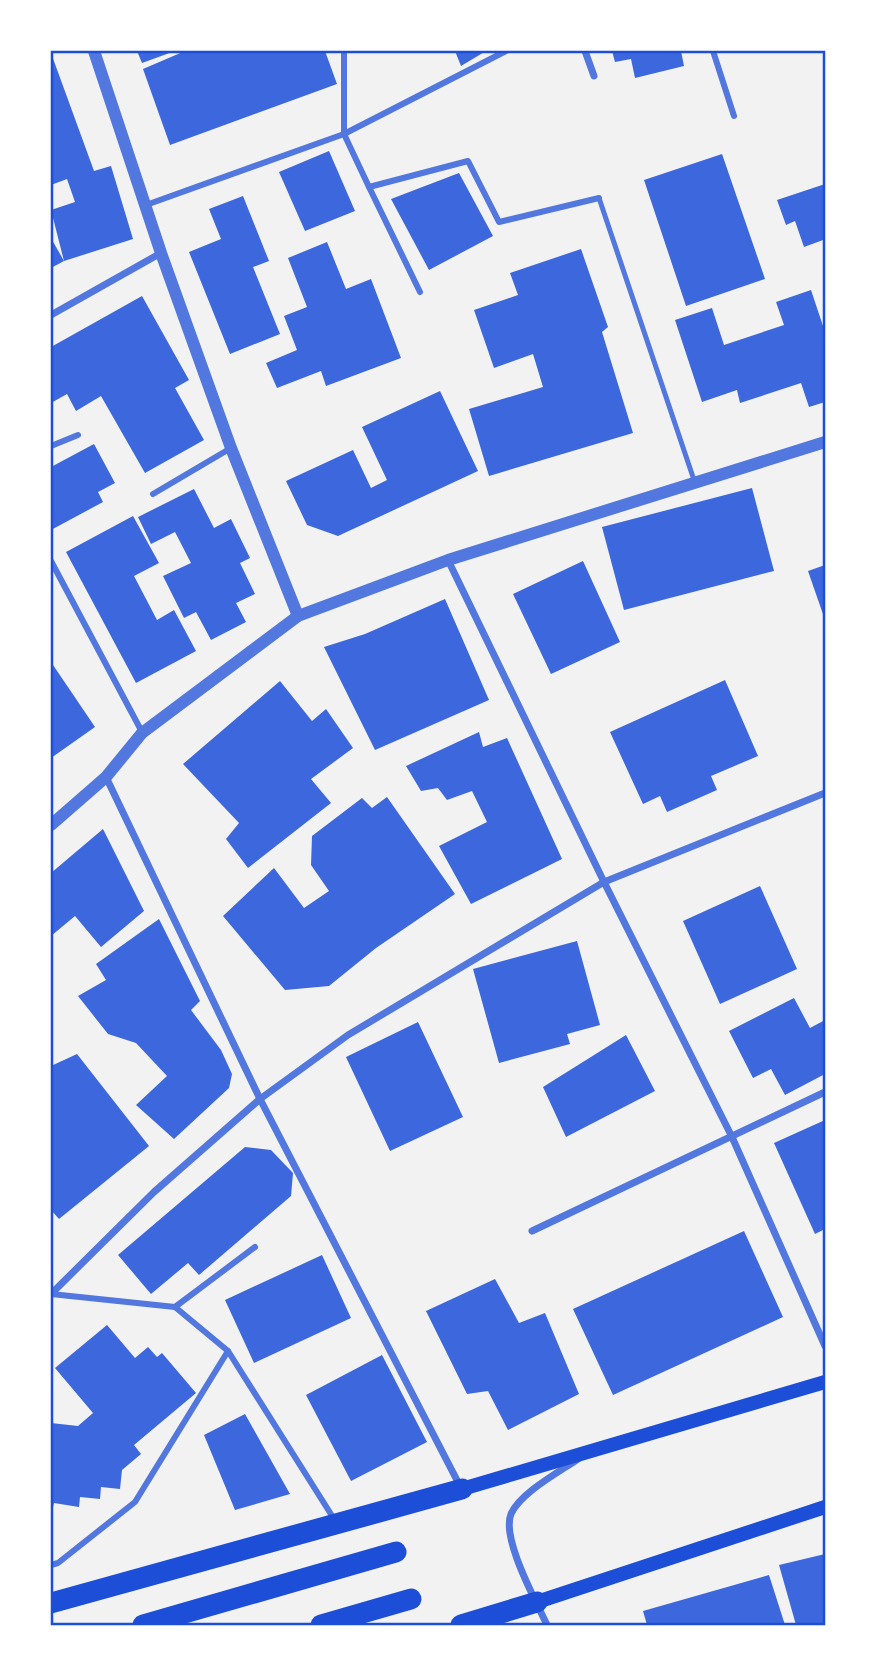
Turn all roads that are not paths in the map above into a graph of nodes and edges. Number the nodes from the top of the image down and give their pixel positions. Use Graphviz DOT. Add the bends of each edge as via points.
graph roads {
  1 [pos="94,51"];
  2 [pos="344,51"];
  3 [pos="506,51"];
  4 [pos="585,51"];
  5 [pos="713,51"];
  6 [pos="594,76"];
  7 [pos="734,116"];
  8 [pos="344,134"];
  9 [pos="369,187"];
  10 [pos="599,198"];
  11 [pos="146,205"];
  12 [pos="161,253"];
  13 [pos="420,292"];
  14 [pos="51,315"];
  15 [pos="78,435"];
  16 [pos="825,442"];
  17 [pos="51,446"];
  18 [pos="231,448"];
  19 [pos="695,483"];
  20 [pos="153,494"];
  21 [pos="448,560"];
  22 [pos="51,561"];
  23 [pos="299,616"];
  24 [pos="142,733"];
  25 [pos="106,777"];
  26 [pos="825,793"];
  27 [pos="51,825"];
  28 [pos="604,883"];
  29 [pos="825,1092"];
  30 [pos="260,1099"];
  31 [pos="732,1136"];
  32 [pos="532,1231"];
  33 [pos="255,1247"];
  34 [pos="51,1294"];
  35 [pos="175,1307"];
  36 [pos="825,1346"];
  37 [pos="228,1351"];
  38 [pos="825,1382"];
  39 [pos="590,1451"];
  40 [pos="462,1489"];
  41 [pos="825,1507"];
  42 [pos="337,1524"];
  43 [pos="396,1552"];
  44 [pos="51,1565"];
  45 [pos="411,1599"];
  46 [pos="537,1602"];
  47 [pos="51,1603"];
  48 [pos="143,1625"];
  49 [pos="321,1625"];
  50 [pos="461,1625"];
  51 [pos="547,1625"];
  1 -- 11 [label="street"];
  2 -- 8 [label="street"];
  3 -- 8 [label="street"];
  4 -- 6 [label="street"];
  5 -- 7 [label="street"];
  8 -- 9 [label="street"];
  8 -- 11 [label="street"];
  9 -- 10 [label="street" via="467,161 499,222"];
  9 -- 13 [label="street"];
  10 -- 19 [label="lane"];
  11 -- 12 [label="street"];
  12 -- 14 [label="street"];
  12 -- 18 [label="street"];
  15 -- 17 [label="street"];
  16 -- 19 [label="street"];
  18 -- 20 [label="street"];
  18 -- 23 [label="street"];
  19 -- 21 [label="street"];
  21 -- 23 [label="street"];
  21 -- 28 [label="street"];
  22 -- 24 [label="street"];
  23 -- 24 [label="street"];
  24 -- 25 [label="street"];
  25 -- 27 [label="street"];
  25 -- 30 [label="street"];
  26 -- 28 [label="street"];
  28 -- 30 [label="street" via="348,1035"];
  28 -- 31 [label="street"];
  29 -- 31 [label="street"];
  30 -- 34 [label="street" via="154,1192"];
  30 -- 40 [label="street"];
  31 -- 32 [label="street"];
  31 -- 36 [label="street"];
  33 -- 35 [label="street"];
  34 -- 35 [label="street"];
  35 -- 37 [label="street"];
  37 -- 42 [label="street"];
  37 -- 44 [label="street" via="135,1502"];
  38 -- 39 [label="main road"];
  39 -- 40 [label="main road"];
  39 -- 46 [label="street" via="516,1506 509,1524"];
  40 -- 42 [label="highway"];
  41 -- 46 [label="main road"];
  42 -- 47 [label="highway"];
  43 -- 48 [label="highway"];
  45 -- 49 [label="highway"];
  46 -- 50 [label="highway"];
  46 -- 51 [label="street"];
}
